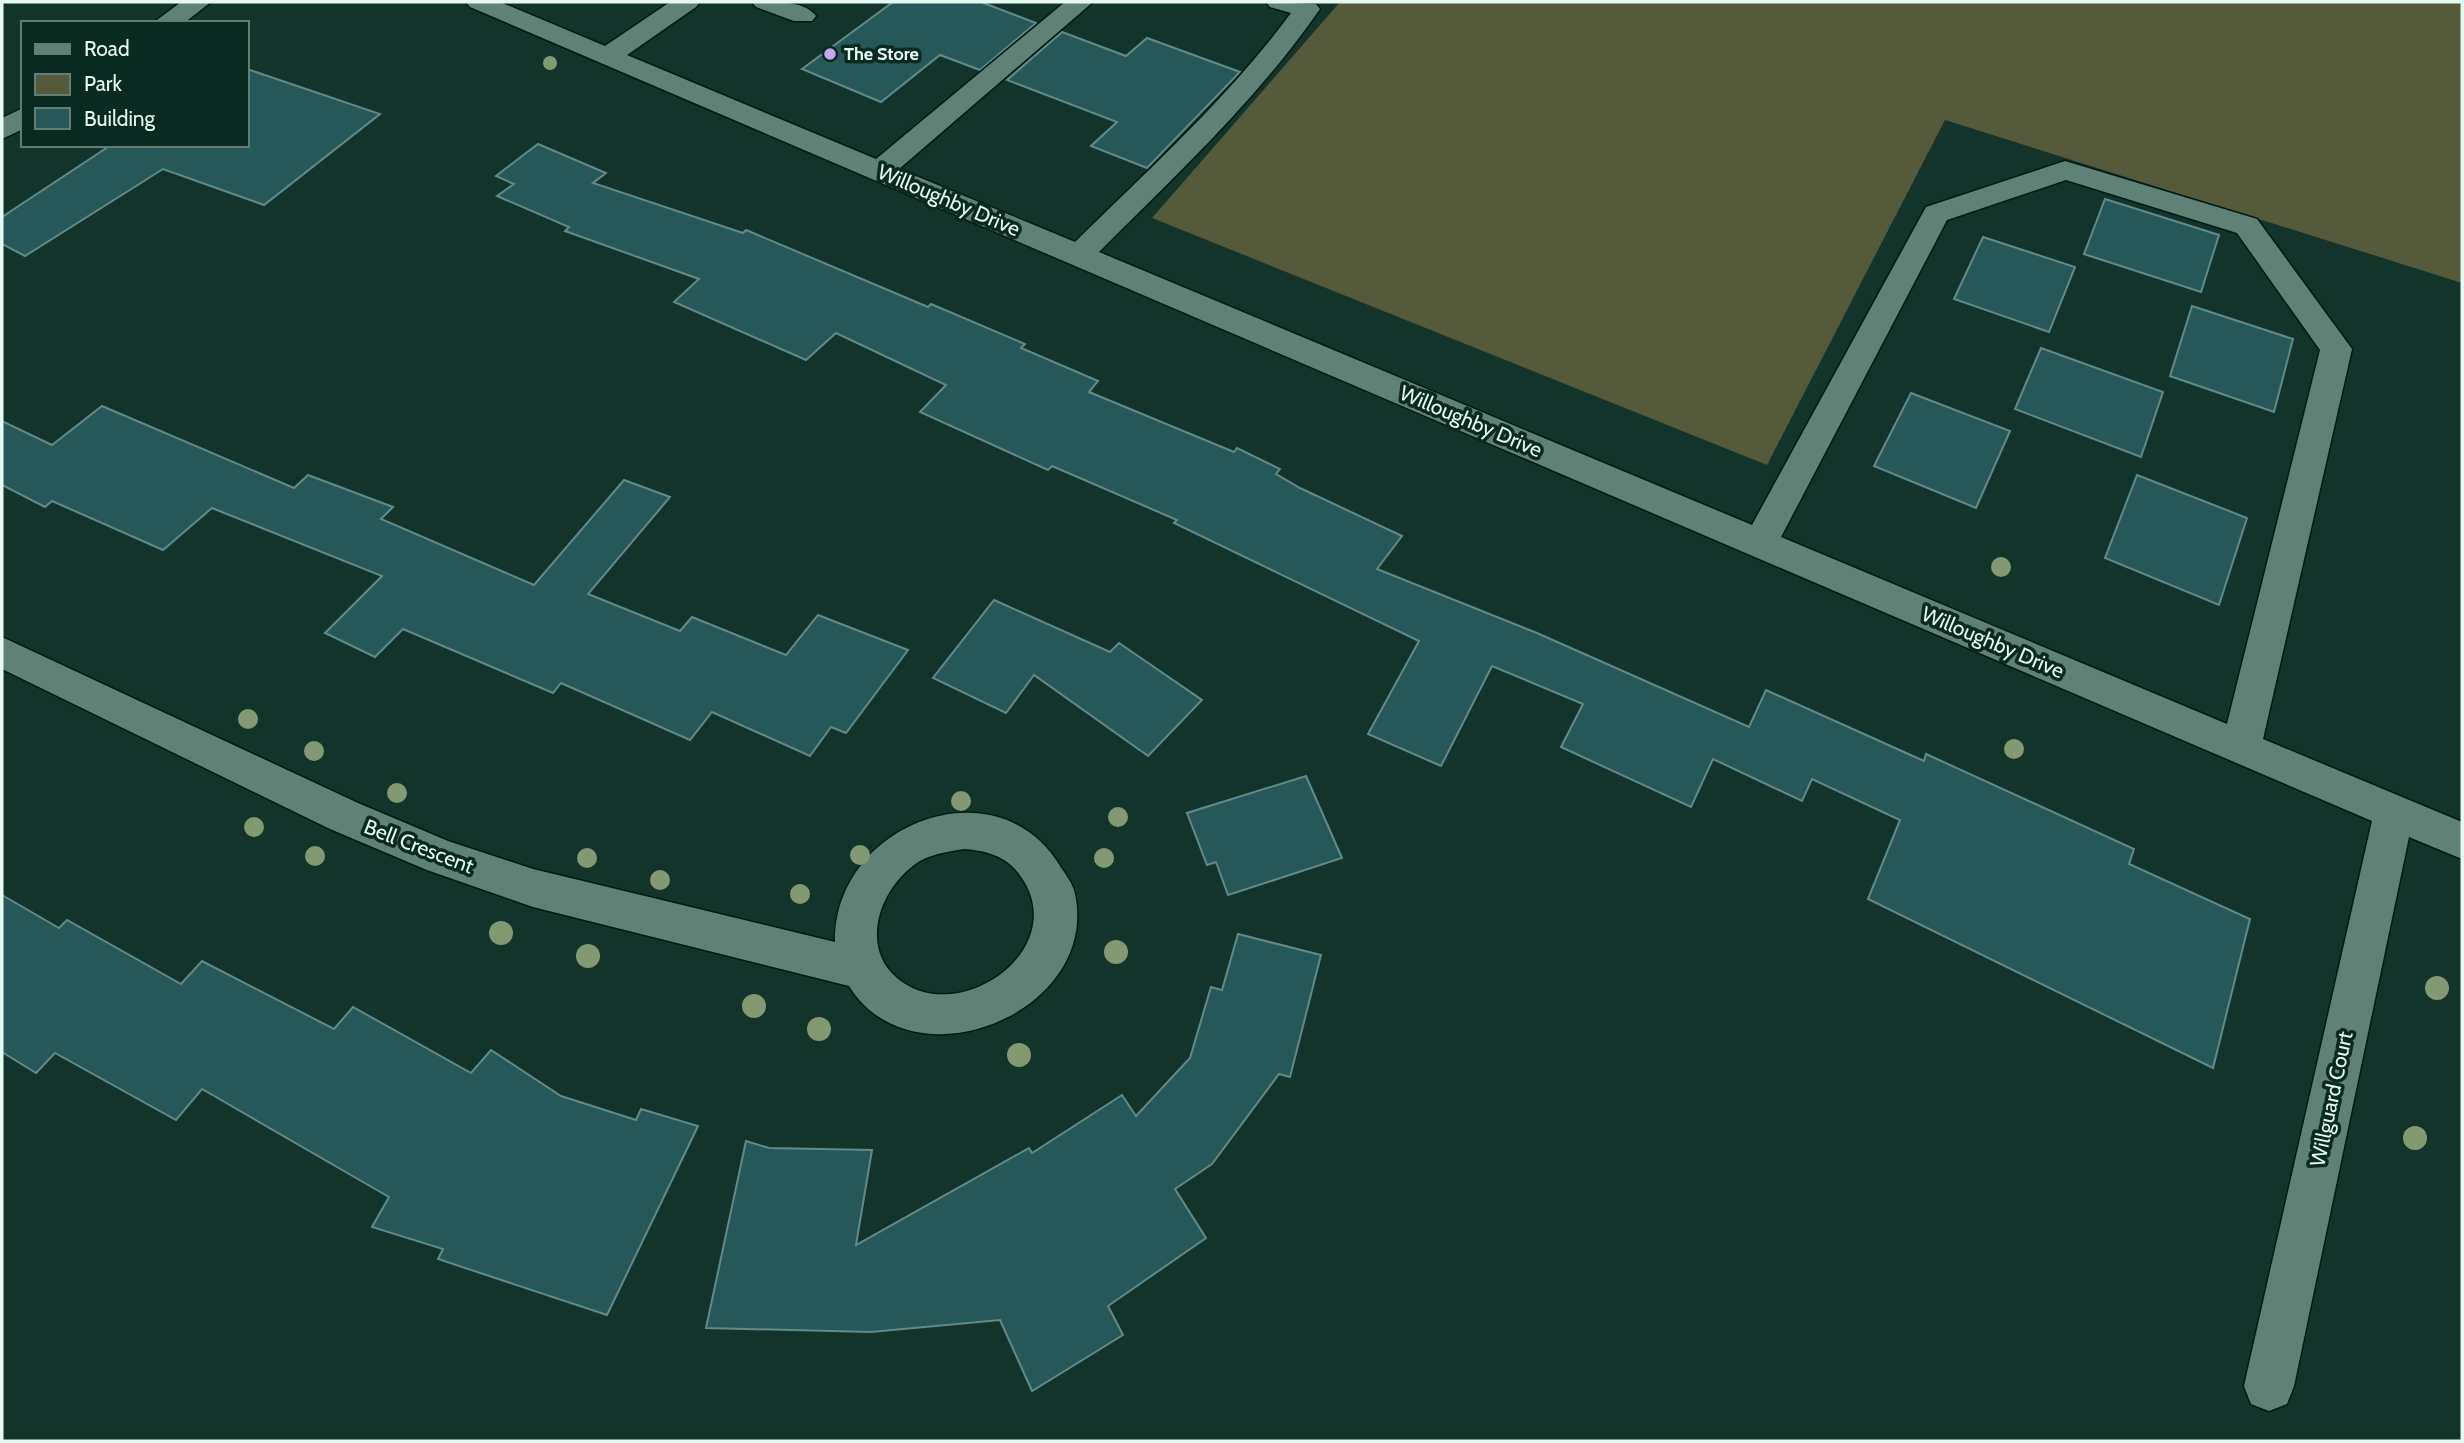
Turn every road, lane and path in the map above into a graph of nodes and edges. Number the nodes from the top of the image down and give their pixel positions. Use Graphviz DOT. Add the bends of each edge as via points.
graph roads {
  1 [pos="198,2"];
  2 [pos="479,2"];
  3 [pos="687,2"];
  4 [pos="765,2"];
  5 [pos="1080,2"];
  6 [pos="1279,2"];
  7 [pos="803,16"];
  8 [pos="169,21"];
  9 [pos="608,56"];
  10 [pos="21,117"];
  11 [pos="2,130"];
  12 [pos="879,171"];
  13 [pos="1079,255"];
  14 [pos="1760,543"];
  15 [pos="2,652"];
  16 [pos="2241,748"];
  17 [pos="2395,812"];
  18 [pos="2462,841"];
  19 [pos="862,969"];
  20 [pos="2269,1386"];
  1 -- 8 [label="street"];
  2 -- 9 [label="street, Willoughby Drive"];
  3 -- 9 [label="street"];
  4 -- 7 [label="street"];
  5 -- 12 [label="street"];
  6 -- 13 [label="street" via="1307,9 1275,54"];
  9 -- 12 [label="street, Willoughby Drive"];
  10 -- 11 [label="street"];
  12 -- 13 [label="street, Willoughby Drive"];
  13 -- 14 [label="street, Willoughby Drive"];
  14 -- 16 [label="street, Willoughby Drive"];
  14 -- 16 [label="street" via="1936,214 2065,170 2247,226 2336,349"];
  15 -- 19 [label="street, Bell Crescent" via="344,816 441,857 533,888"];
  16 -- 17 [label="street, Willoughby Drive"];
  17 -- 18 [label="street, Willoughby Drive"];
  17 -- 20 [label="street, Willguard Court"];
  19 -- 19 [label="street" via="888,999 935,1017 968,1014 1000,1002 1026,982 1046,956 1055,899 1045,872 1024,849 996,835 964,831 931,836 898,852 874,876 858,906 854,939"];
}
